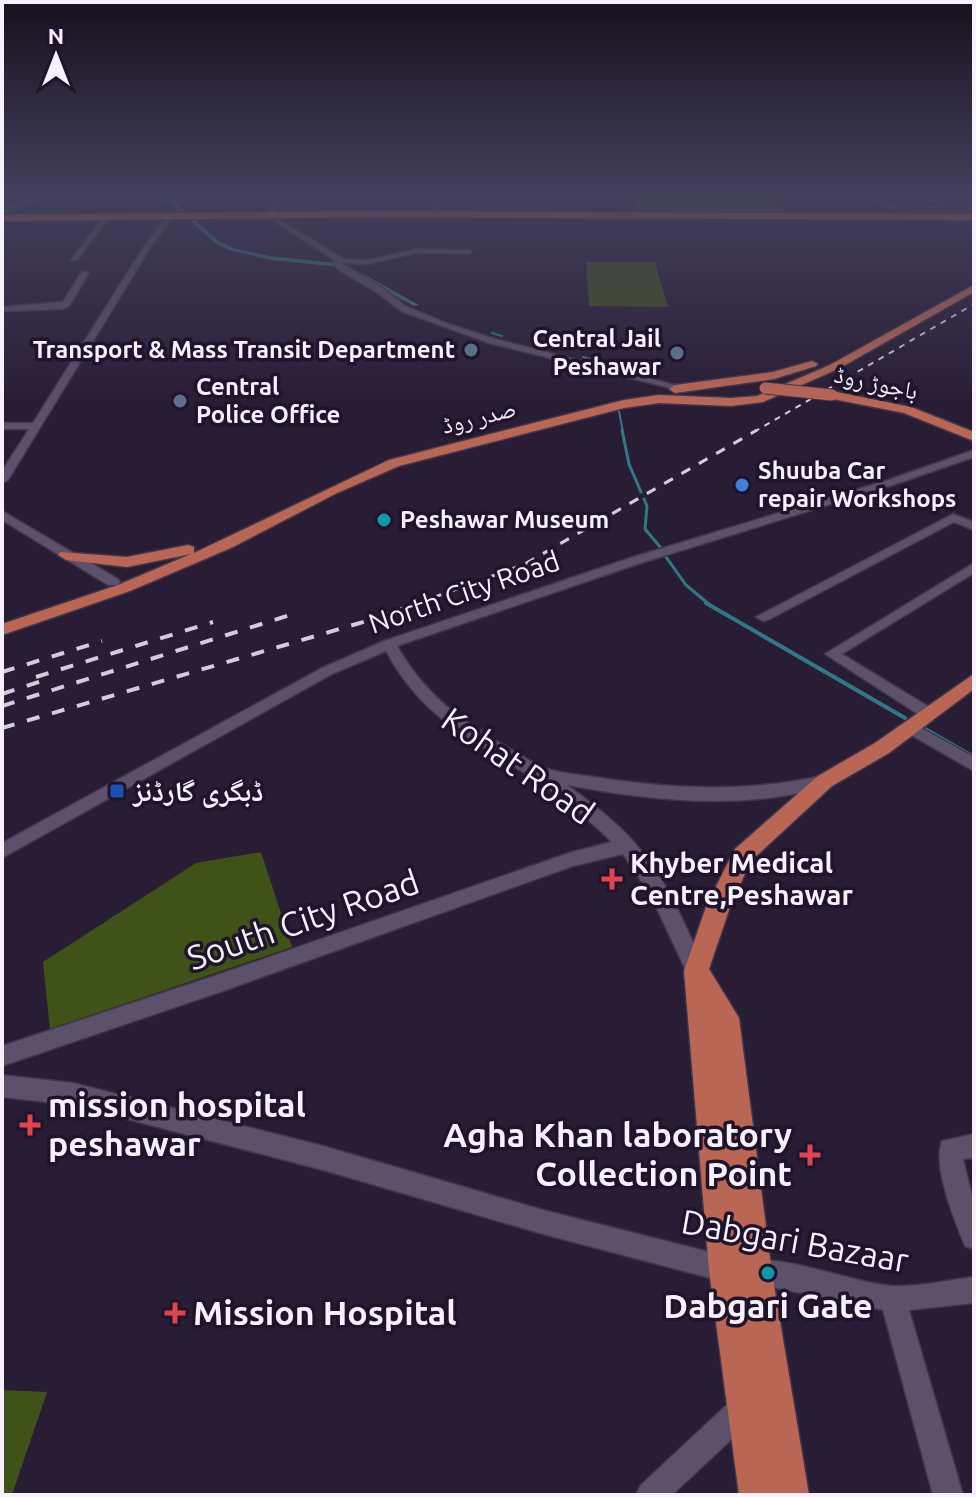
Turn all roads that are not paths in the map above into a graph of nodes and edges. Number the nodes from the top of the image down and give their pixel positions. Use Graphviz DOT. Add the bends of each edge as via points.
graph roads {
  1 [pos="138,263"];
  2 [pos="337,263"];
  3 [pos="85,273"];
  4 [pos="974,274"];
  5 [pos="974,280"];
  6 [pos="974,288"];
  7 [pos="2,309"];
  8 [pos="872,331"];
  9 [pos="829,355"];
  10 [pos="816,362"];
  11 [pos="682,388"];
  12 [pos="765,388"];
  13 [pos="642,394"];
  14 [pos="655,399"];
  15 [pos="2,426"];
  16 [pos="36,426"];
  17 [pos="974,437"];
  18 [pos="974,453"];
  19 [pos="2,480"];
  20 [pos="2,515"];
  21 [pos="974,526"];
  22 [pos="205,546"];
  23 [pos="66,555"];
  24 [pos="974,567"];
  25 [pos="113,582"];
  26 [pos="763,617"];
  27 [pos="2,624"];
  28 [pos="2,630"];
  29 [pos="389,644"];
  30 [pos="974,680"];
  31 [pos="929,714"];
  32 [pos="910,727"];
  33 [pos="974,765"];
  34 [pos="538,773"];
  35 [pos="825,781"];
  36 [pos="627,846"];
  37 [pos="2,851"];
  38 [pos="696,971"];
  39 [pos="2,1056"];
  40 [pos="2,1086"];
  41 [pos="974,1146"];
  42 [pos="974,1237"];
  43 [pos="740,1271"];
  44 [pos="974,1290"];
  45 [pos="893,1299"];
  46 [pos="745,1408"];
  47 [pos="651,1495"];
  48 [pos="757,1495"];
  49 [pos="791,1495"];
  50 [pos="948,1495"];
  1 -- 16 [label="street"];
  2 -- 11 [label="street" via="404,309 443,325"];
  3 -- 7 [label="street" via="60,307"];
  4 -- 8 [label="main road"];
  5 -- 10 [label="main road" via="843,353"];
  6 -- 14 [label="main road, صدر روڈ" via="834,367 759,399"];
  9 -- 10 [label="main road, صدر روڈ"];
  10 -- 11 [label="main road, صدر روڈ" via="774,375"];
  11 -- 13 [label="main road, صدر روڈ"];
  12 -- 13 [label="main road, باجوڑ روڈ"];
  12 -- 14 [label="main road, باجوڑ روڈ"];
  12 -- 17 [label="main road, باجوڑ روڈ, bridge" via="907,410"];
  13 -- 22 [label="main road, صدر روڈ" via="384,459"];
  14 -- 28 [label="main road, صدر روڈ" via="591,410 394,463 228,544 124,588"];
  15 -- 16 [label="street"];
  16 -- 19 [label="street"];
  18 -- 29 [label="street, North City Road"];
  20 -- 23 [label="street"];
  21 -- 26 [label="street" via="953,518"];
  22 -- 23 [label="main road" via="127,562"];
  22 -- 25 [label="main road, صدر روڈ"];
  23 -- 25 [label="street"];
  24 -- 31 [label="street" via="832,654"];
  25 -- 27 [label="main road, صدر روڈ"];
  29 -- 34 [label="street, Kohat Road" via="404,675 441,715"];
  29 -- 37 [label="street, North City Road" via="327,671"];
  30 -- 31 [label="main road"];
  31 -- 32 [label="main road"];
  32 -- 33 [label="street"];
  32 -- 35 [label="main road"];
  34 -- 35 [label="street" via="668,791 755,792"];
  34 -- 36 [label="street, Kohat Road"];
  35 -- 38 [label="main road" via="743,855"];
  36 -- 38 [label="street, Kohat Road"];
  36 -- 39 [label="street, South City Road" via="572,859"];
  38 -- 43 [label="main road, Kohat Road"];
  40 -- 43 [label="street, Dabgari Bazaar" via="88,1098"];
  41 -- 42 [label="street" via="950,1149 957,1190"];
  43 -- 45 [label="street, Dabgari Bazaar"];
  43 -- 46 [label="main road, Kohat Road"];
  43 -- 49 [label="main road"];
  44 -- 45 [label="street, Dabgari Bazaar"];
  45 -- 50 [label="street"];
  46 -- 47 [label="street"];
  46 -- 48 [label="main road, Kohat Road"];
}
